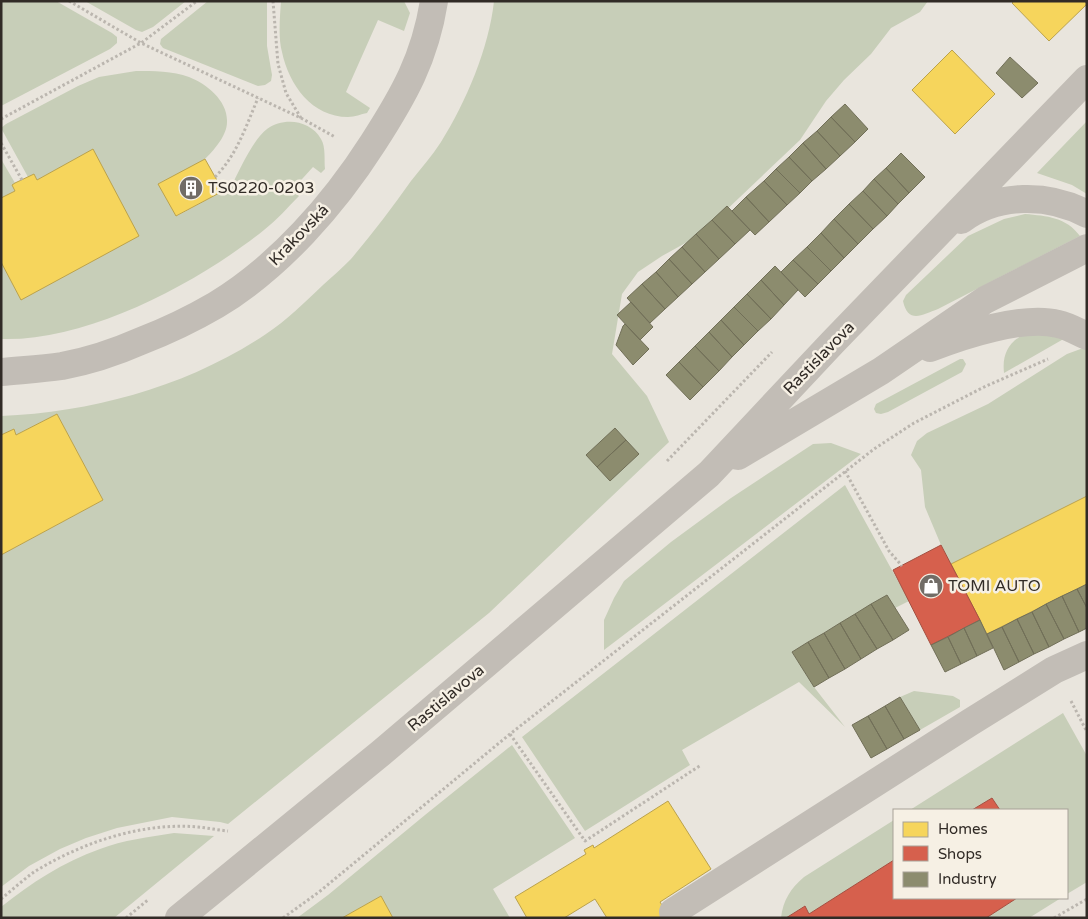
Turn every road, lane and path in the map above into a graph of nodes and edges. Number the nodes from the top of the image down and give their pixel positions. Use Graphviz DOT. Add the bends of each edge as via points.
graph roads {
  1 [pos="69,1"];
  2 [pos="197,1"];
  3 [pos="273,1"];
  4 [pos="434,1"];
  5 [pos="141,43"];
  6 [pos="1087,80"];
  7 [pos="258,98"];
  8 [pos="301,118"];
  9 [pos="1,119"];
  10 [pos="1,143"];
  11 [pos="366,154"];
  12 [pos="215,177"];
  13 [pos="22,180"];
  14 [pos="1087,214"];
  15 [pos="930,243"];
  16 [pos="1087,248"];
  17 [pos="1087,336"];
  18 [pos="778,346"];
  19 [pos="1050,359"];
  20 [pos="881,371"];
  21 [pos="1,372"];
  22 [pos="664,464"];
  23 [pos="845,471"];
  24 [pos="709,474"];
  25 [pos="902,566"];
  26 [pos="1087,655"];
  27 [pos="510,734"];
  28 [pos="701,765"];
  29 [pos="224,838"];
  30 [pos="156,893"];
  31 [pos="1,898"];
  32 [pos="1087,899"];
  33 [pos="673,912"];
  34 [pos="126,918"];
  35 [pos="179,918"];
  36 [pos="282,918"];
  37 [pos="1054,918"];
  1 -- 5 [label="path"];
  2 -- 5 [label="path"];
  3 -- 8 [label="path" via="278,64 286,93"];
  4 -- 11 [label="street, Krakovská" via="420,59 397,106"];
  5 -- 7 [label="path"];
  5 -- 9 [label="path"];
  6 -- 15 [label="street, Rastislavova"];
  7 -- 8 [label="path"];
  7 -- 12 [label="path" via="237,148"];
  8 -- 11 [label="path"];
  10 -- 13 [label="path"];
  11 -- 21 [label="street, Krakovská" via="332,201 268,268 217,304 170,330 115,352 63,366"];
  14 -- 15 [label="street, Rastislavova" via="1045,200 1024,198 1006,201 970,214"];
  15 -- 24 [label="street, Rastislavova"];
  16 -- 20 [label="street, Rastislavova" via="985,300"];
  17 -- 20 [label="street, Rastislavova" via="1057,324 1038,322 1004,326 944,343"];
  18 -- 22 [label="path"];
  19 -- 23 [label="path" via="986,386 914,423"];
  20 -- 24 [label="street, Rastislavova"];
  23 -- 25 [label="path" via="889,551"];
  23 -- 27 [label="path"];
  24 -- 35 [label="street, Rastislavova" via="381,753"];
  26 -- 33 [label="street" via="1054,670"];
  27 -- 28 [label="path" via="585,841"];
  27 -- 36 [label="path" via="319,892"];
  29 -- 31 [label="path" via="231,832 196,827 134,831 101,840 60,858 33,873"];
  30 -- 34 [label="path"];
  32 -- 37 [label="path"];
}
